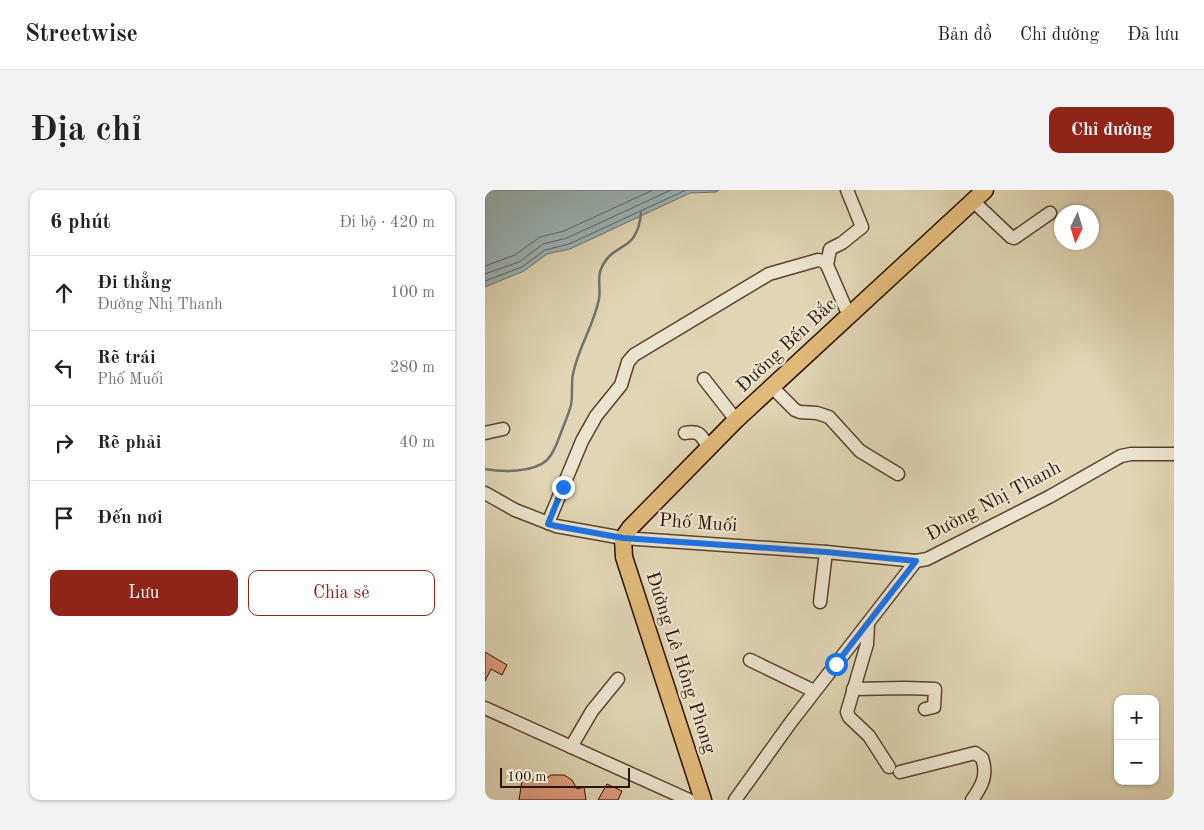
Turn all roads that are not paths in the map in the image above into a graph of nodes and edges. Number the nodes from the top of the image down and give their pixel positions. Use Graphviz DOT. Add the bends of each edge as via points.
graph roads {
  1 [pos="847,190"];
  2 [pos="981,193"];
  3 [pos="1050,213"];
  4 [pos="827,265"];
  5 [pos="849,316"];
  6 [pos="703,379"];
  7 [pos="772,387"];
  8 [pos="736,420"];
  9 [pos="503,429"];
  10 [pos="485,433"];
  11 [pos="685,433"];
  12 [pos="709,448"];
  13 [pos="1174,454"];
  14 [pos="897,474"];
  15 [pos="485,493"];
  16 [pos="548,524"];
  17 [pos="623,538"];
  18 [pos="826,552"];
  19 [pos="916,561"];
  20 [pos="820,602"];
  21 [pos="867,625"];
  22 [pos="750,660"];
  23 [pos="618,679"];
  24 [pos="853,690"];
  25 [pos="814,691"];
  26 [pos="485,708"];
  27 [pos="925,709"];
  28 [pos="571,747"];
  29 [pos="689,800"];
  30 [pos="703,800"];
  31 [pos="735,800"];
  32 [pos="972,800"];
  1 -- 4 [label="street" via="862,227 843,244 830,249"];
  2 -- 3 [label="street" via="1014,238"];
  2 -- 5 [label="main road, Đường Bến Bắc"];
  4 -- 5 [label="street"];
  4 -- 16 [label="street" via="818,260 769,274 629,359 621,384 596,416 582,441"];
  5 -- 7 [label="main road, Đường Bến Bắc"];
  6 -- 8 [label="street"];
  7 -- 8 [label="main road, Đường Bến Bắc"];
  7 -- 14 [label="street" via="795,410 829,417 860,451"];
  8 -- 12 [label="main road, Đường Bến Bắc"];
  9 -- 10 [label="street"];
  11 -- 12 [label="street" via="698,433"];
  12 -- 17 [label="main road, Đường Bến Bắc"];
  13 -- 19 [label="street, Đường Nhị Thanh" via="1121,456 1049,497 927,559"];
  15 -- 16 [label="street, Phố Muối"];
  16 -- 17 [label="street, Phố Muối"];
  17 -- 18 [label="street, Phố Muối"];
  17 -- 30 [label="main road, Đường Lê Hồng Phong" via="623,557"];
  18 -- 19 [label="street, Phố Muối"];
  18 -- 20 [label="street"];
  19 -- 21 [label="street, Đường Nhị Thanh"];
  21 -- 24 [label="street" via="867,644"];
  21 -- 25 [label="street, Đường Nhị Thanh"];
  22 -- 25 [label="street"];
  23 -- 28 [label="street" via="592,711"];
  24 -- 27 [label="street" via="935,689 934,707"];
  24 -- 32 [label="street" via="847,709 849,717 866,732 895,770 975,754 982,758 985,772"];
  25 -- 31 [label="street, Đường Nhị Thanh"];
  26 -- 28 [label="street"];
  28 -- 29 [label="street"];
}
